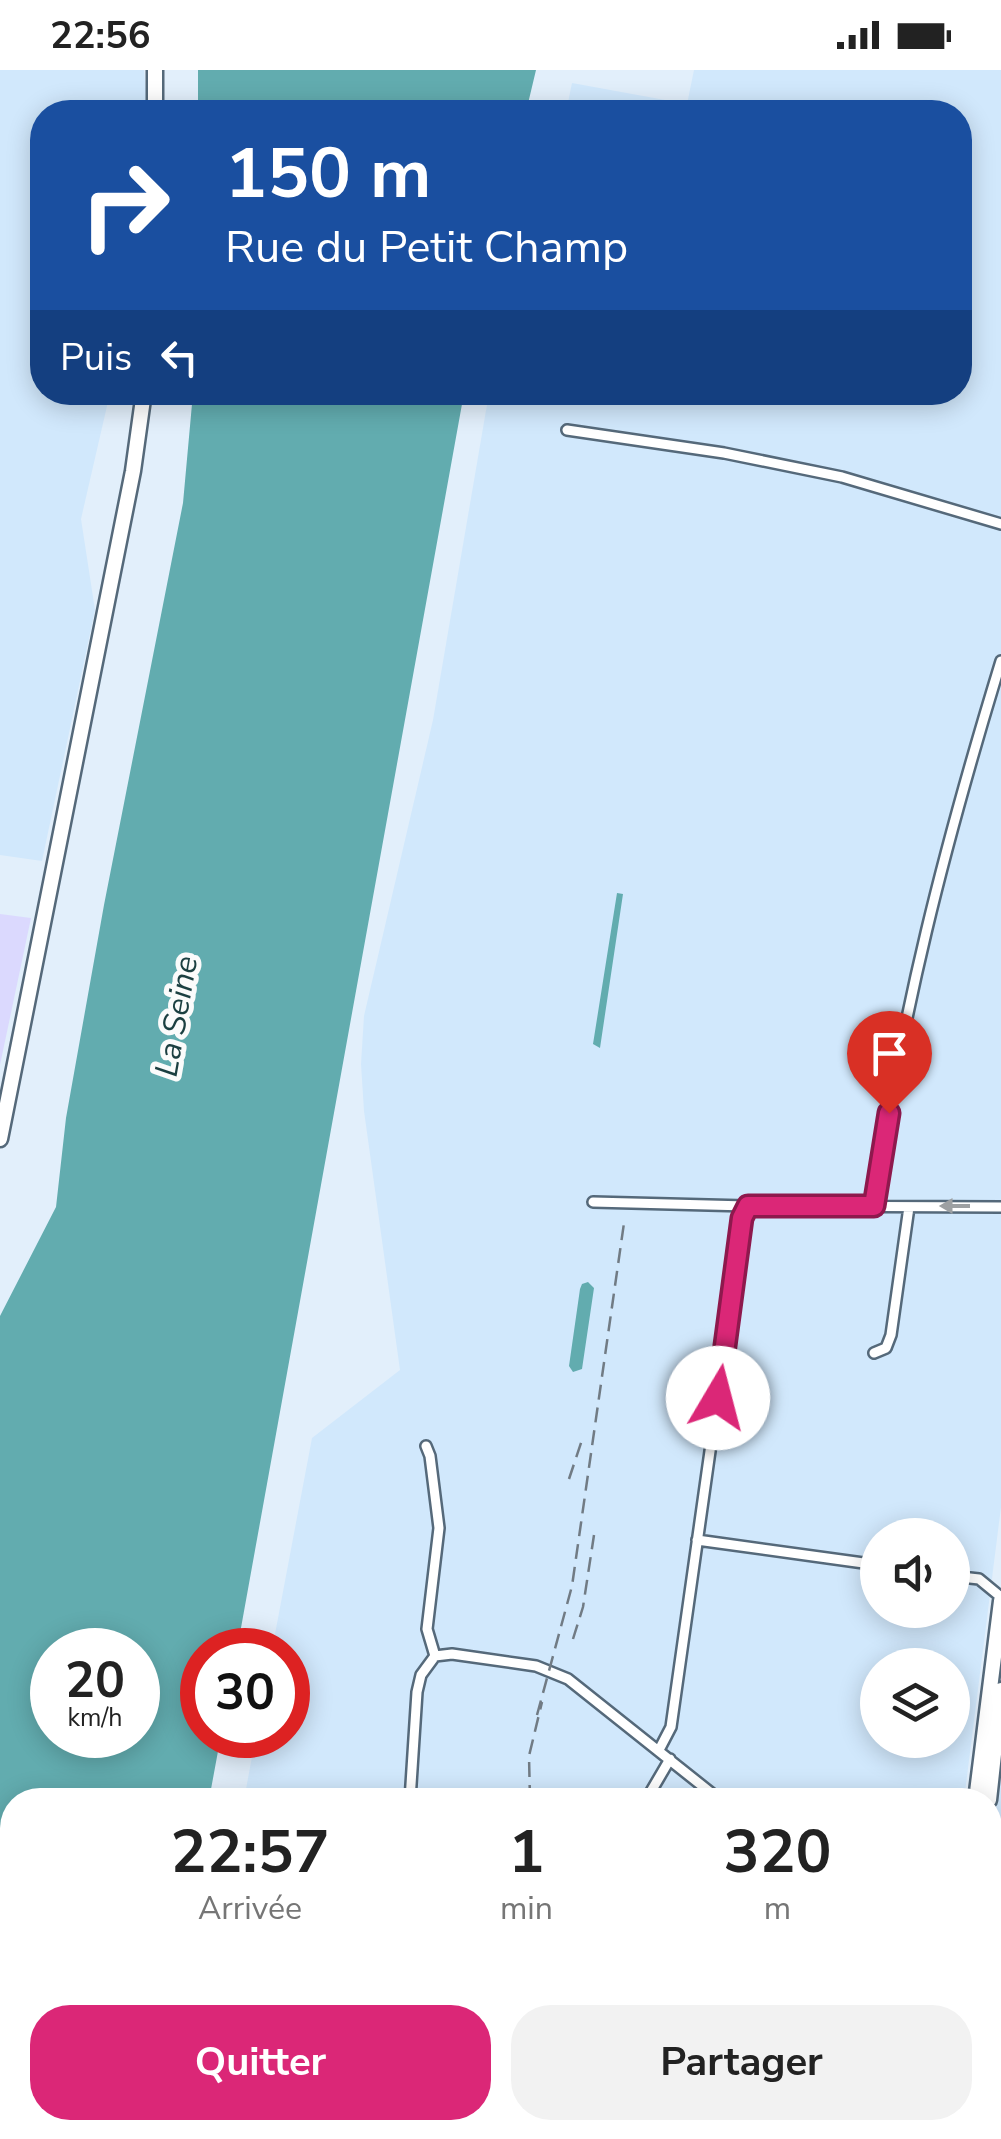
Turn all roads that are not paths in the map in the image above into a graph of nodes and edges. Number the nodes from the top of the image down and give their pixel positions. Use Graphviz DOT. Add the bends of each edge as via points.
graph roads {
  1 [pos="155,70"];
  2 [pos="155,100"];
  3 [pos="142,405"];
  4 [pos="567,430"];
  5 [pos="1001,524"];
  6 [pos="1001,661"];
  7 [pos="0,1139"];
  8 [pos="594,1202"];
  9 [pos="748,1206"];
  10 [pos="874,1206"];
  11 [pos="908,1206"];
  12 [pos="1001,1206"];
  13 [pos="874,1354"];
  14 [pos="426,1446"];
  15 [pos="698,1540"];
  16 [pos="860,1562"];
  17 [pos="970,1578"];
  18 [pos="1001,1599"];
  19 [pos="435,1656"];
  20 [pos="1001,1690"];
  21 [pos="659,1750"];
  22 [pos="670,1759"];
  23 [pos="411,1788"];
  24 [pos="653,1788"];
  25 [pos="705,1788"];
  26 [pos="977,1788"];
  27 [pos="990,1788"];
  1 -- 2 [label="main road"];
  3 -- 7 [label="main road"];
  4 -- 5 [label="street" via="842,476"];
  6 -- 10 [label="street" via="930,906"];
  8 -- 9 [label="street"];
  9 -- 10 [label="street"];
  9 -- 15 [label="street"];
  10 -- 11 [label="street"];
  12 -- 11 [label="street, one-way"];
  11 -- 13 [label="street" via="891,1335"];
  14 -- 19 [label="street" via="439,1528 427,1628"];
  15 -- 16 [label="street"];
  15 -- 21 [label="street" via="670,1732"];
  17 -- 18 [label="street"];
  18 -- 26 [label="main road"];
  19 -- 21 [label="street" via="556,1673"];
  19 -- 23 [label="street" via="417,1692"];
  20 -- 27 [label="main road"];
  21 -- 22 [label="street"];
  22 -- 24 [label="street"];
  22 -- 25 [label="street"];
}
